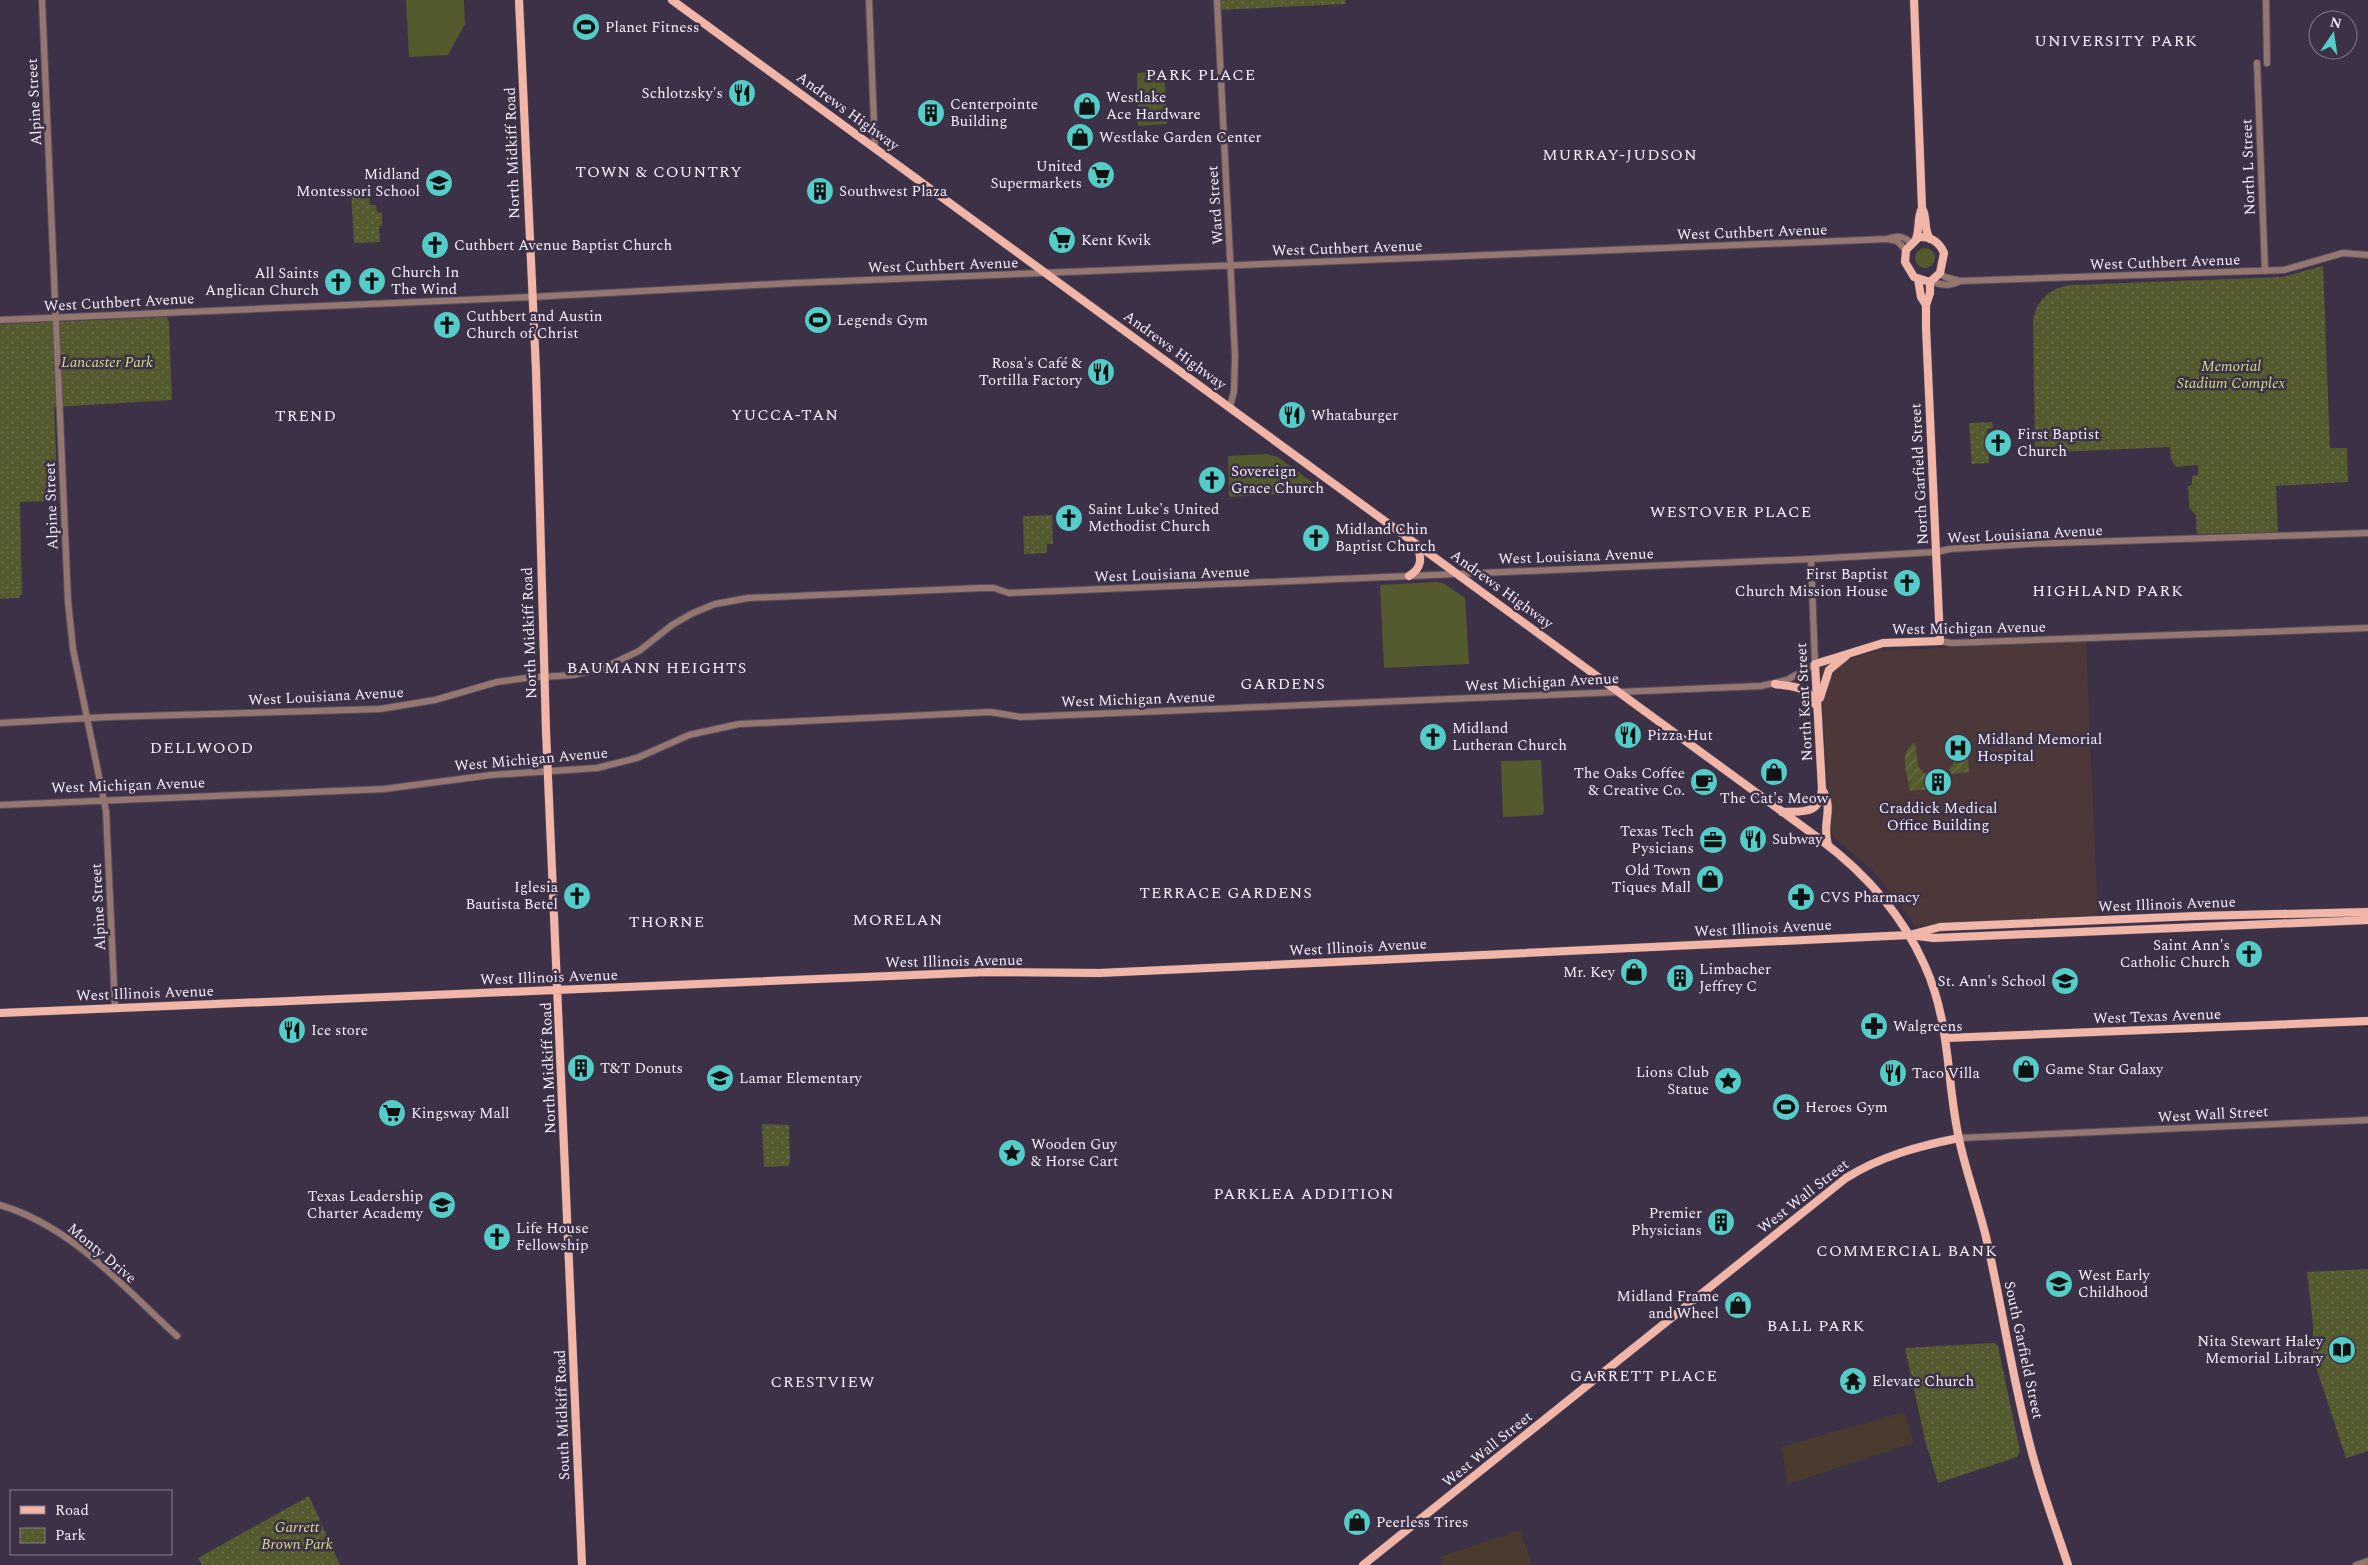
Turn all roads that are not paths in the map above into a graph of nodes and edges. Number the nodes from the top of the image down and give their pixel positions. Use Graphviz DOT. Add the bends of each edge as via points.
graph roads {
  1 [pos="42,0"];
  2 [pos="519,0"];
  3 [pos="672,0"];
  4 [pos="869,0"];
  5 [pos="1218,0"];
  6 [pos="1914,0"];
  7 [pos="2266,0"];
  8 [pos="2257,63"];
  9 [pos="2268,63"];
  10 [pos="875,148"];
  11 [pos="1922,208"];
  12 [pos="1930,238"];
  13 [pos="1887,239"];
  14 [pos="1914,241"];
  15 [pos="1906,250"];
  16 [pos="2368,255"];
  17 [pos="1231,265"];
  18 [pos="2265,270"];
  19 [pos="1940,273"];
  20 [pos="1046,274"];
  21 [pos="1918,279"];
  22 [pos="1931,282"];
  23 [pos="1960,282"];
  24 [pos="532,297"];
  25 [pos="1926,305"];
  26 [pos="56,317"];
  27 [pos="0,320"];
  28 [pos="1230,407"];
  29 [pos="2368,534"];
  30 [pos="1417,546"];
  31 [pos="1936,552"];
  32 [pos="1811,558"];
  33 [pos="1457,574"];
  34 [pos="1409,576"];
  35 [pos="2368,628"];
  36 [pos="1940,641"];
  37 [pos="1849,654"];
  38 [pos="1815,664"];
  39 [pos="544,677"];
  40 [pos="1775,684"];
  41 [pos="1619,692"];
  42 [pos="1817,710"];
  43 [pos="88,719"];
  44 [pos="0,723"];
  45 [pos="548,771"];
  46 [pos="1822,789"];
  47 [pos="104,799"];
  48 [pos="0,804"];
  49 [pos="1782,812"];
  50 [pos="1828,845"];
  51 [pos="2368,912"];
  52 [pos="2368,920"];
  53 [pos="1909,935"];
  54 [pos="559,990"];
  55 [pos="115,1008"];
  56 [pos="0,1012"];
  57 [pos="2368,1020"];
  58 [pos="1946,1038"];
  59 [pos="2368,1120"];
  60 [pos="1959,1138"];
  61 [pos="0,1205"];
  62 [pos="570,1265"];
  63 [pos="176,1336"];
  64 [pos="2368,1561"];
  65 [pos="582,1565"];
  66 [pos="1363,1565"];
  67 [pos="2068,1565"];
  68 [pos="2356,1565"];
  1 -- 26 [label="street, Alpine Street"];
  2 -- 24 [label="main road, North Midkiff Road"];
  3 -- 10 [label="main road, Andrews Highway"];
  4 -- 10 [label="street"];
  5 -- 17 [label="street, Ward Street"];
  6 -- 11 [label="main road"];
  7 -- 9 [label="street"];
  8 -- 18 [label="street, North L Street"];
  10 -- 20 [label="main road, Andrews Highway"];
  11 -- 12 [label="main road" via="1926,233"];
  11 -- 14 [label="main road"];
  12 -- 14 [label="main road"];
  12 -- 19 [label="main road" via="1944,253"];
  13 -- 14 [label="street, West Cuthbert Avenue" via="1896,236"];
  13 -- 15 [label="street"];
  13 -- 17 [label="street, West Cuthbert Avenue"];
  14 -- 15 [label="main road"];
  15 -- 21 [label="main road" via="1905,262"];
  16 -- 18 [label="street, West Cuthbert Avenue" via="2343,253 2284,270"];
  17 -- 20 [label="street, West Cuthbert Avenue"];
  17 -- 28 [label="street, Ward Street" via="1235,380"];
  18 -- 23 [label="street, West Cuthbert Avenue"];
  19 -- 22 [label="main road"];
  19 -- 23 [label="street, West Cuthbert Avenue"];
  20 -- 24 [label="street, West Cuthbert Avenue"];
  20 -- 28 [label="main road, Andrews Highway"];
  21 -- 22 [label="main road"];
  21 -- 25 [label="main road"];
  22 -- 23 [label="street, West Cuthbert Avenue" via="1939,285"];
  22 -- 25 [label="main road"];
  24 -- 26 [label="street, West Cuthbert Avenue"];
  24 -- 39 [label="main road, North Midkiff Road"];
  25 -- 31 [label="main road, North Garfield Street"];
  26 -- 27 [label="street, West Cuthbert Avenue"];
  26 -- 43 [label="street, Alpine Street" via="68,602 73,650"];
  28 -- 30 [label="main road, Andrews Highway"];
  29 -- 31 [label="street, West Louisiana Avenue" via="2061,543"];
  30 -- 33 [label="main road, Andrews Highway"];
  30 -- 34 [label="main road" via="1421,564"];
  31 -- 32 [label="street, West Louisiana Avenue"];
  31 -- 36 [label="main road, North Garfield Street"];
  32 -- 33 [label="street, West Louisiana Avenue"];
  32 -- 38 [label="street, North Kent Street"];
  33 -- 34 [label="street, West Louisiana Avenue"];
  33 -- 41 [label="main road, Andrews Highway"];
  34 -- 39 [label="street, West Louisiana Avenue" via="1009,593 992,588 741,599 693,613 672,625 639,652 608,666 573,675"];
  35 -- 36 [label="street, West Michigan Avenue"];
  36 -- 37 [label="main road, West Michigan Avenue" via="1883,644"];
  37 -- 38 [label="main road, West Michigan Avenue"];
  37 -- 42 [label="main road" via="1829,670"];
  38 -- 40 [label="street, West Michigan Avenue"];
  38 -- 42 [label="main road, North Kent Street"];
  39 -- 43 [label="street, West Louisiana Avenue" via="497,682 435,700 380,709"];
  39 -- 45 [label="main road, North Midkiff Road"];
  40 -- 41 [label="street, West Michigan Avenue"];
  40 -- 42 [label="main road" via="1808,691"];
  41 -- 45 [label="street, West Michigan Avenue" via="1021,717 990,712 738,724 689,735 620,764"];
  41 -- 49 [label="main road, Andrews Highway"];
  42 -- 46 [label="main road, North Kent Street"];
  43 -- 44 [label="street, West Louisiana Avenue"];
  43 -- 47 [label="street, Alpine Street"];
  45 -- 47 [label="street, West Michigan Avenue" via="491,774 366,790"];
  45 -- 54 [label="main road, North Midkiff Road"];
  46 -- 49 [label="main road" via="1820,802 1815,808"];
  46 -- 50 [label="main road, North Kent Street" via="1828,799 1824,832"];
  47 -- 48 [label="street, West Michigan Avenue"];
  47 -- 55 [label="street, Alpine Street"];
  49 -- 50 [label="main road, Andrews Highway"];
  50 -- 53 [label="main road, Andrews Highway" via="1875,890"];
  51 -- 53 [label="main road, West Illinois Avenue" via="1940,927"];
  52 -- 53 [label="main road, West Illinois Avenue" via="1934,938"];
  53 -- 54 [label="main road, West Illinois Avenue" via="1124,972 988,972"];
  53 -- 58 [label="main road, Andrews Highway" via="1931,980"];
  54 -- 55 [label="main road, West Illinois Avenue"];
  54 -- 62 [label="main road, North Midkiff Road"];
  55 -- 56 [label="main road, West Illinois Avenue"];
  57 -- 58 [label="main road, West Texas Avenue"];
  58 -- 60 [label="main road, Andrews Highway"];
  59 -- 60 [label="street, West Wall Street"];
  60 -- 66 [label="main road, West Wall Street" via="1901,1152 1846,1178"];
  60 -- 67 [label="main road, South Garfield Street" via="1986,1237 2030,1446"];
  61 -- 63 [label="street, Monty Drive" via="30,1216 70,1240"];
  62 -- 65 [label="main road, South Midkiff Road"];
  64 -- 68 [label="street"];
}
